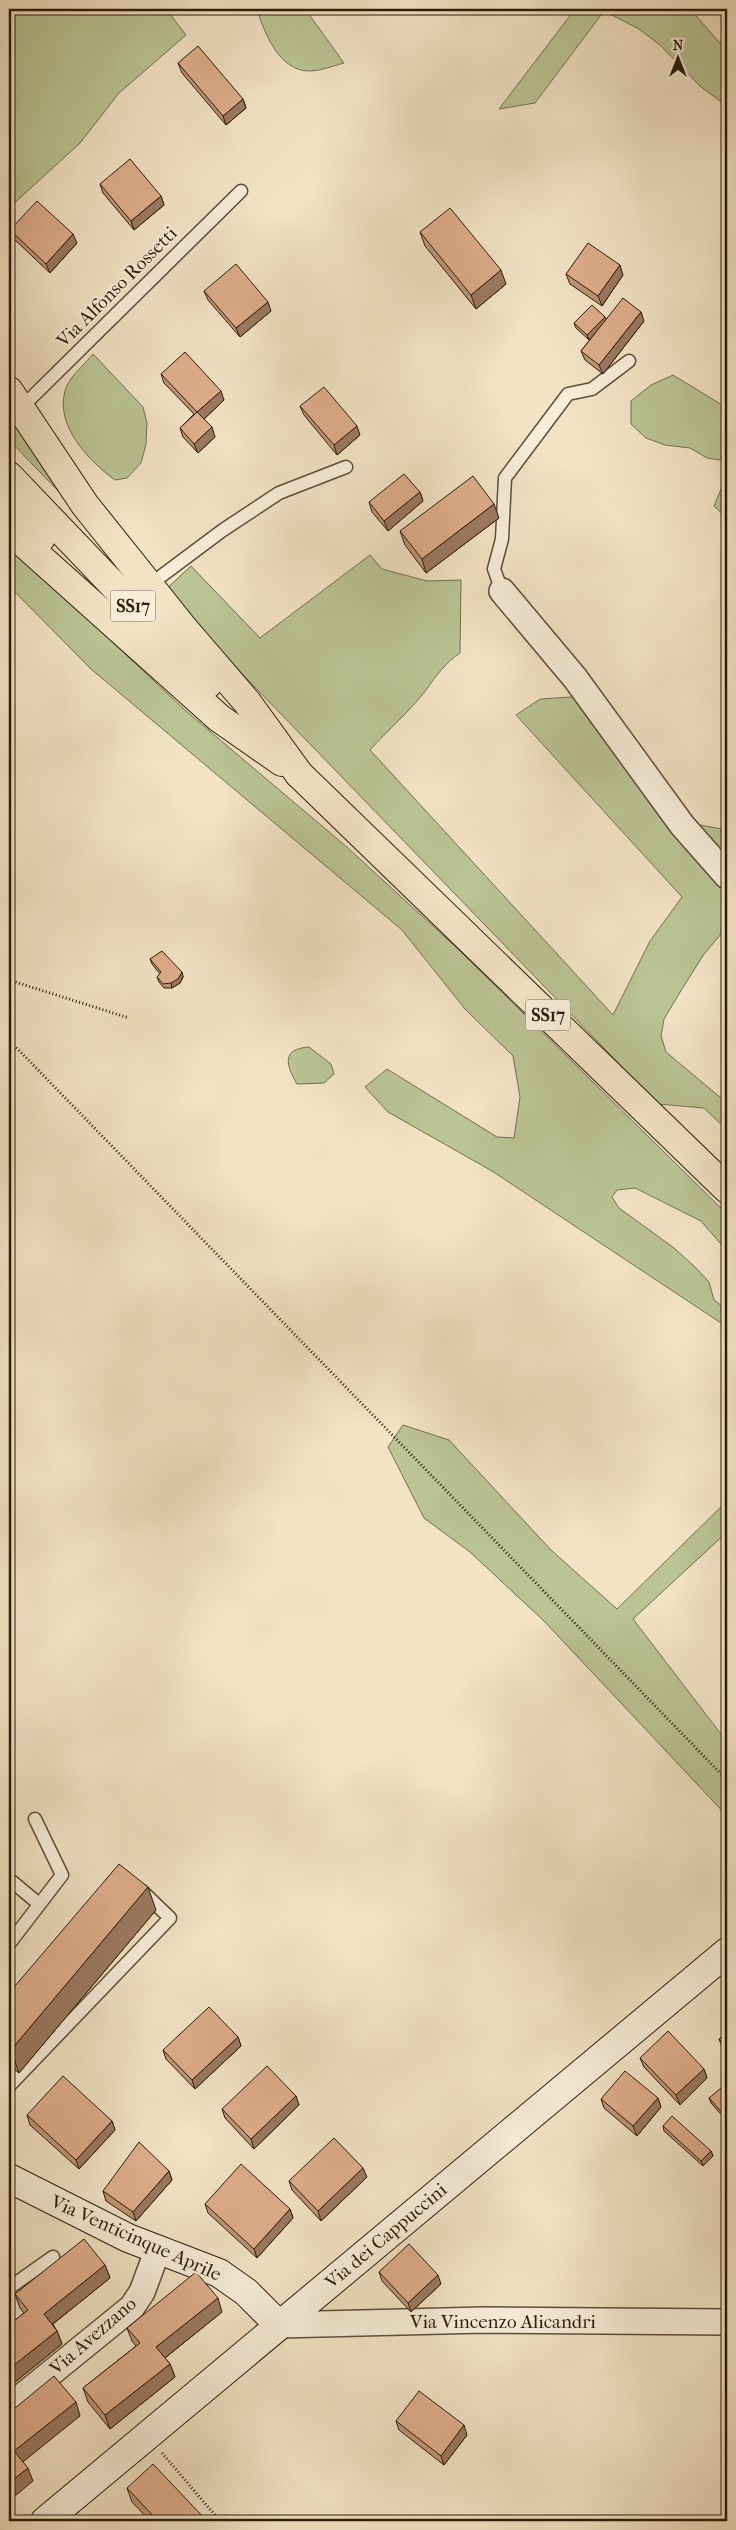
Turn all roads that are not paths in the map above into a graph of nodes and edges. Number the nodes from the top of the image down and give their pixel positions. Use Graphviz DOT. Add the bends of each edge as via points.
graph roads {
  1 [pos="241,191"];
  2 [pos="629,361"];
  3 [pos="14,400"];
  4 [pos="346,467"];
  5 [pos="9,476"];
  6 [pos="9,507"];
  7 [pos="9,530"];
  8 [pos="148,586"];
  9 [pos="502,591"];
  10 [pos="220,696"];
  11 [pos="299,774"];
  12 [pos="727,876"];
  13 [pos="727,1189"];
  14 [pos="36,1819"];
  15 [pos="9,1880"];
  16 [pos="131,1881"];
  17 [pos="39,1904"];
  18 [pos="9,1944"];
  19 [pos="727,1952"];
  20 [pos="9,2086"];
  21 [pos="9,2178"];
  22 [pos="158,2250"];
  23 [pos="53,2256"];
  24 [pos="9,2288"];
  25 [pos="727,2322"];
  26 [pos="279,2325"];
  27 [pos="9,2407"];
  28 [pos="45,2521"];
  1 -- 3 [label="lane, Via Alfonso Rossetti"];
  2 -- 9 [label="lane" via="592,389 568,394 506,478 502,539 494,569"];
  3 -- 8 [label="main road" via="86,506"];
  4 -- 8 [label="lane" via="279,493"];
  5 -- 10 [label="main road, SS17"];
  6 -- 10 [label="main road, SS17" via="68,564"];
  7 -- 11 [label="main road" via="219,718"];
  8 -- 11 [label="main road" via="247,702"];
  9 -- 12 [label="street" via="575,678 682,825"];
  10 -- 11 [label="main road, SS17"];
  11 -- 13 [label="main road, SS17"];
  14 -- 17 [label="lane" via="62,1875"];
  15 -- 17 [label="lane"];
  16 -- 20 [label="lane" via="170,1918"];
  17 -- 18 [label="lane"];
  19 -- 26 [label="street, Via dei Cappuccini"];
  21 -- 22 [label="street, Via Venticinque Aprile"];
  22 -- 26 [label="street, Via Venticinque Aprile" via="226,2278 246,2292"];
  22 -- 27 [label="street, Via Avezzano" via="142,2292 132,2307"];
  23 -- 24 [label="lane"];
  25 -- 26 [label="street, Via Vincenzo Alicandri" via="484,2320"];
  26 -- 28 [label="street, Via dei Cappuccini"];
}
